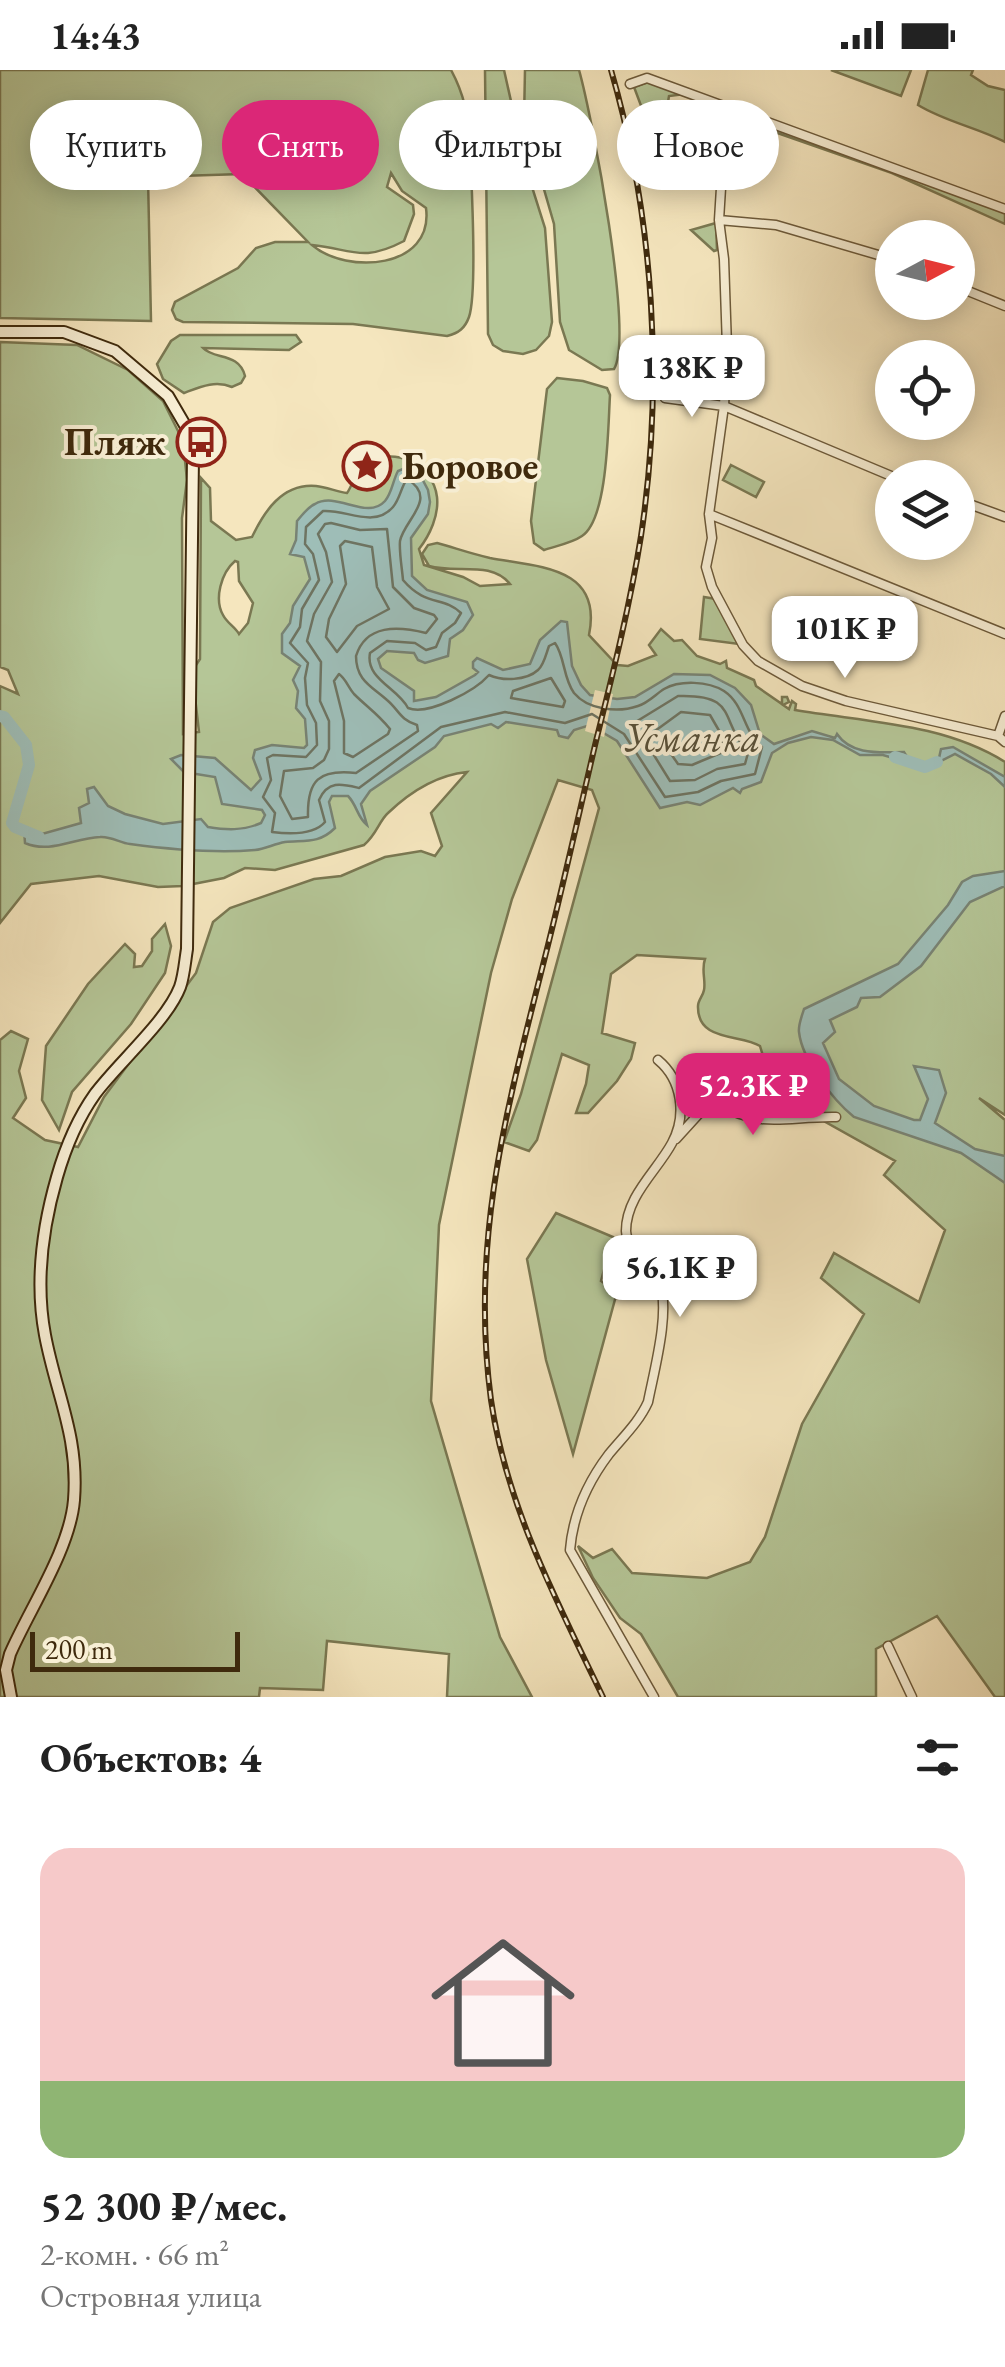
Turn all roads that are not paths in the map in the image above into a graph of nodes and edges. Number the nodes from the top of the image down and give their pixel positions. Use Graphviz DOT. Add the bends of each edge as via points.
graph roads {
  1 [pos="630,84"];
  2 [pos="706,100"];
  3 [pos="779,127"];
  4 [pos="720,190"];
  5 [pos="1005,209"];
  6 [pos="719,220"];
  7 [pos="875,254"];
  8 [pos="975,294"];
  9 [pos="1005,306"];
  10 [pos="0,332"];
  11 [pos="666,398"];
  12 [pos="724,406"];
  13 [pos="875,469"];
  14 [pos="975,507"];
  15 [pos="709,514"];
  16 [pos="1005,518"];
  17 [pos="1005,634"];
  18 [pos="1005,716"];
  19 [pos="1002,739"];
  20 [pos="658,1060"];
  21 [pos="836,1117"];
  22 [pos="672,1142"];
  23 [pos="888,1646"];
  24 [pos="11,1697"];
  25 [pos="654,1697"];
  26 [pos="912,1697"];
  1 -- 2 [label="street" via="647,78"];
  3 -- 5 [label="street"];
  4 -- 6 [label="street"];
  6 -- 7 [label="street" via="776,225"];
  6 -- 12 [label="street"];
  8 -- 9 [label="street"];
  10 -- 24 [label="street" via="64,332 115,351 180,411 193,457 189,932 180,988 93,1097 70,1140 50,1210 39,1291 72,1442 74,1502 10,1654"];
  11 -- 12 [label="street"];
  12 -- 13 [label="street"];
  12 -- 15 [label="street"];
  14 -- 16 [label="street"];
  15 -- 17 [label="street"];
  15 -- 19 [label="street" via="706,567 712,587 758,660 802,686"];
  18 -- 19 [label="street"];
  20 -- 22 [label="street" via="681,1096"];
  21 -- 22 [label="street" via="742,1118 716,1103"];
  22 -- 25 [label="street" via="642,1186 626,1230 663,1293 648,1402 591,1479 570,1550"];
  23 -- 26 [label="street"];
}
